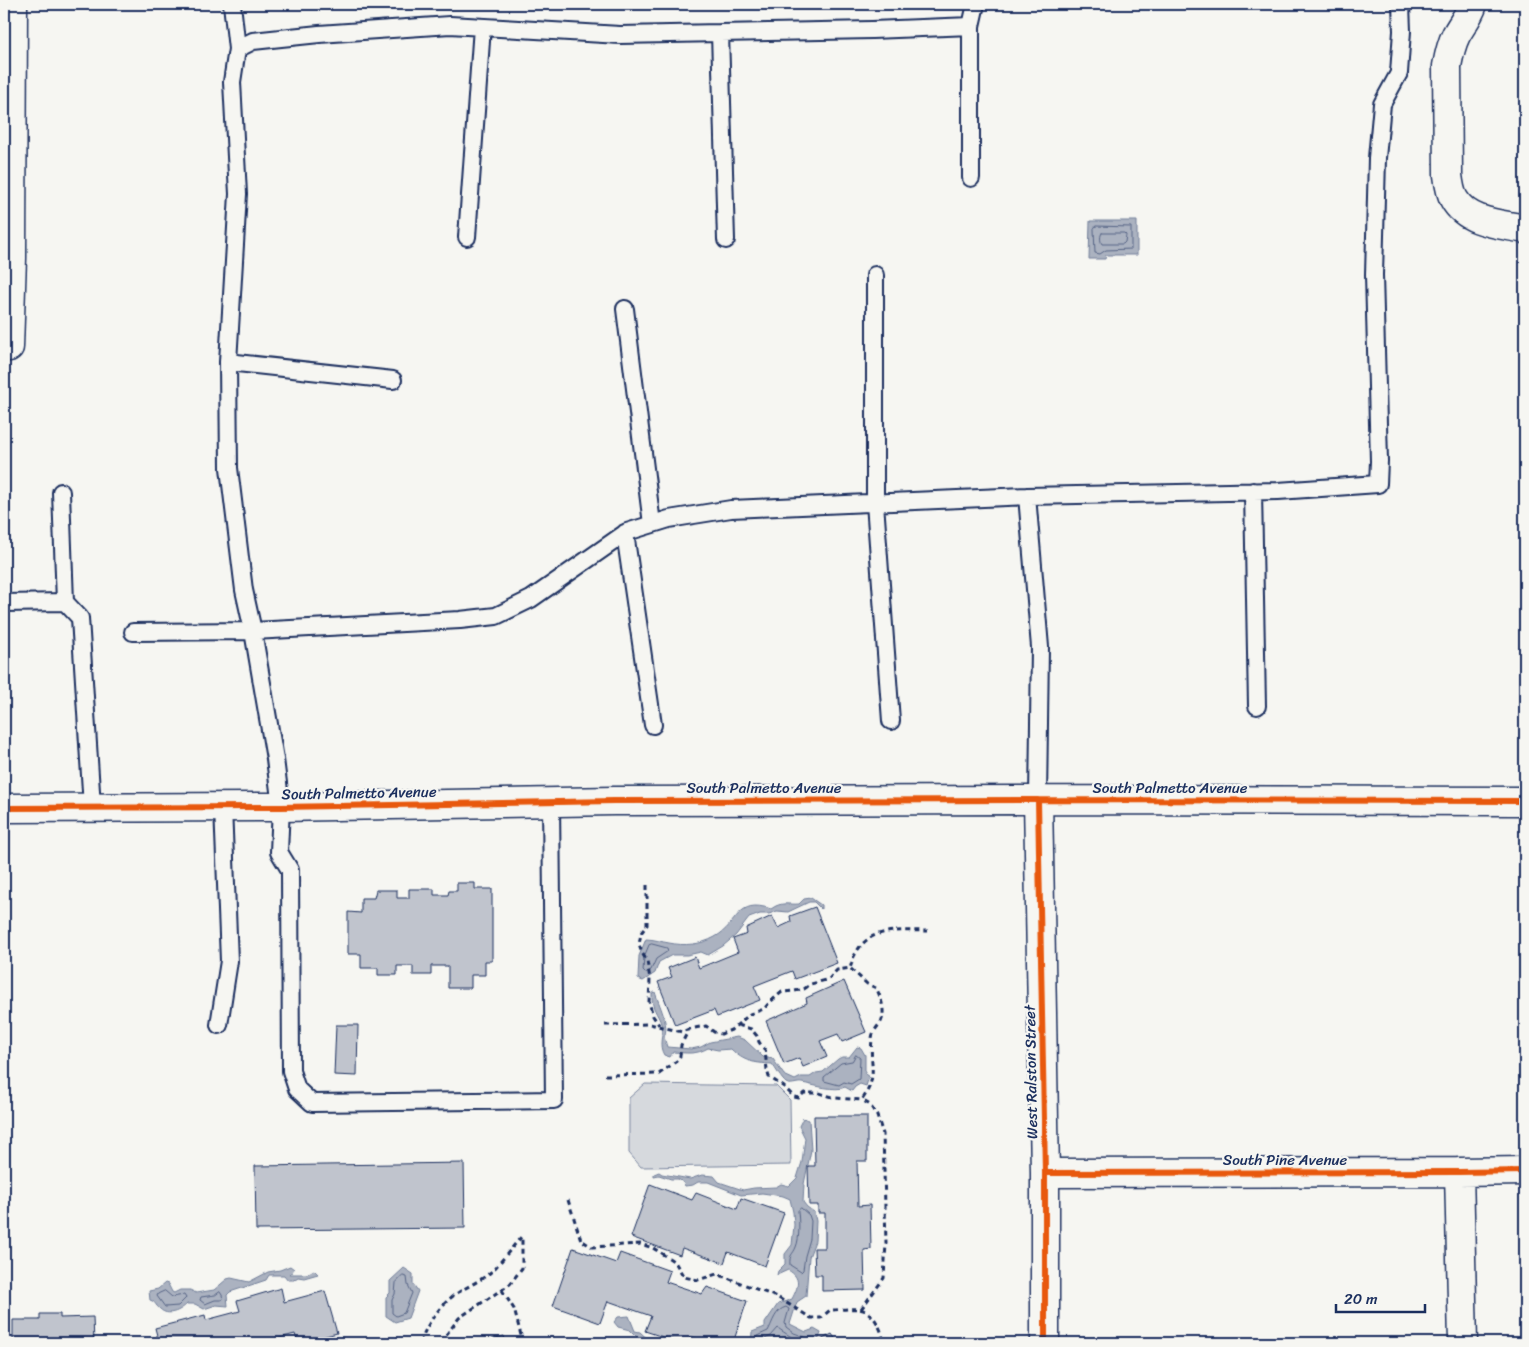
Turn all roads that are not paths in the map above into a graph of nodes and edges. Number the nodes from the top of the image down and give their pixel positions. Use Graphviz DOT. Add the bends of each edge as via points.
graph roads {
  1 [pos="13,4"];
  2 [pos="232,4"];
  3 [pos="976,4"];
  4 [pos="1402,4"];
  5 [pos="1473,4"];
  6 [pos="971,26"];
  7 [pos="482,27"];
  8 [pos="720,33"];
  9 [pos="237,49"];
  10 [pos="971,178"];
  11 [pos="1525,229"];
  12 [pos="467,237"];
  13 [pos="726,240"];
  14 [pos="8,258"];
  15 [pos="875,276"];
  16 [pos="625,309"];
  17 [pos="9,347"];
  18 [pos="228,362"];
  19 [pos="393,380"];
  20 [pos="1254,491"];
  21 [pos="61,492"];
  22 [pos="1027,496"];
  23 [pos="875,503"];
  24 [pos="652,524"];
  25 [pos="625,533"];
  26 [pos="65,602"];
  27 [pos="4,603"];
  28 [pos="253,631"];
  29 [pos="134,632"];
  30 [pos="1257,706"];
  31 [pos="891,721"];
  32 [pos="653,725"];
  33 [pos="1038,800"];
  34 [pos="1525,801"];
  35 [pos="551,802"];
  36 [pos="92,807"];
  37 [pos="223,807"];
  38 [pos="281,807"];
  39 [pos="4,808"];
  40 [pos="219,1025"];
  41 [pos="1525,1170"];
  42 [pos="1459,1172"];
  43 [pos="1045,1173"];
  44 [pos="1045,1343"];
  45 [pos="1463,1343"];
  1 -- 14 [label="street"];
  2 -- 9 [label="lane"];
  3 -- 6 [label="lane"];
  4 -- 20 [label="lane" via="1399,73 1382,104 1377,158 1374,275 1378,484"];
  5 -- 11 [label="street" via="1455,37 1447,66 1450,189 1463,211 1476,218"];
  6 -- 8 [label="lane"];
  6 -- 10 [label="lane"];
  7 -- 8 [label="lane" via="620,35"];
  7 -- 9 [label="lane" via="450,25 318,34 253,42"];
  7 -- 12 [label="lane"];
  8 -- 13 [label="lane"];
  9 -- 18 [label="lane" via="232,82 238,194"];
  14 -- 17 [label="street"];
  15 -- 23 [label="lane"];
  16 -- 24 [label="lane"];
  18 -- 19 [label="lane"];
  18 -- 28 [label="lane" via="229,468 244,590"];
  20 -- 22 [label="lane"];
  20 -- 30 [label="lane"];
  21 -- 26 [label="lane"];
  22 -- 23 [label="lane"];
  22 -- 33 [label="lane" via="1040,647"];
  23 -- 24 [label="lane" via="731,510"];
  23 -- 31 [label="lane"];
  24 -- 25 [label="lane"];
  25 -- 28 [label="lane" via="531,599 496,616"];
  25 -- 32 [label="lane"];
  26 -- 27 [label="lane"];
  26 -- 36 [label="lane" via="80,618"];
  28 -- 29 [label="lane"];
  28 -- 38 [label="lane"];
  33 -- 34 [label="street, South Palmetto Avenue"];
  33 -- 35 [label="street, South Palmetto Avenue"];
  33 -- 43 [label="street, West Ralston Street"];
  35 -- 38 [label="street, South Palmetto Avenue"];
  35 -- 38 [label="lane" via="554,1100 312,1103 297,1089 292,1071 290,870 279,852"];
  36 -- 37 [label="street, South Palmetto Avenue"];
  36 -- 39 [label="street, South Palmetto Avenue"];
  37 -- 38 [label="street, South Palmetto Avenue"];
  37 -- 40 [label="lane" via="229,961"];
  41 -- 42 [label="street, South Pine Avenue"];
  42 -- 43 [label="street, South Pine Avenue"];
  42 -- 45 [label="street"];
  43 -- 44 [label="street, West Ralston Street"];
}
